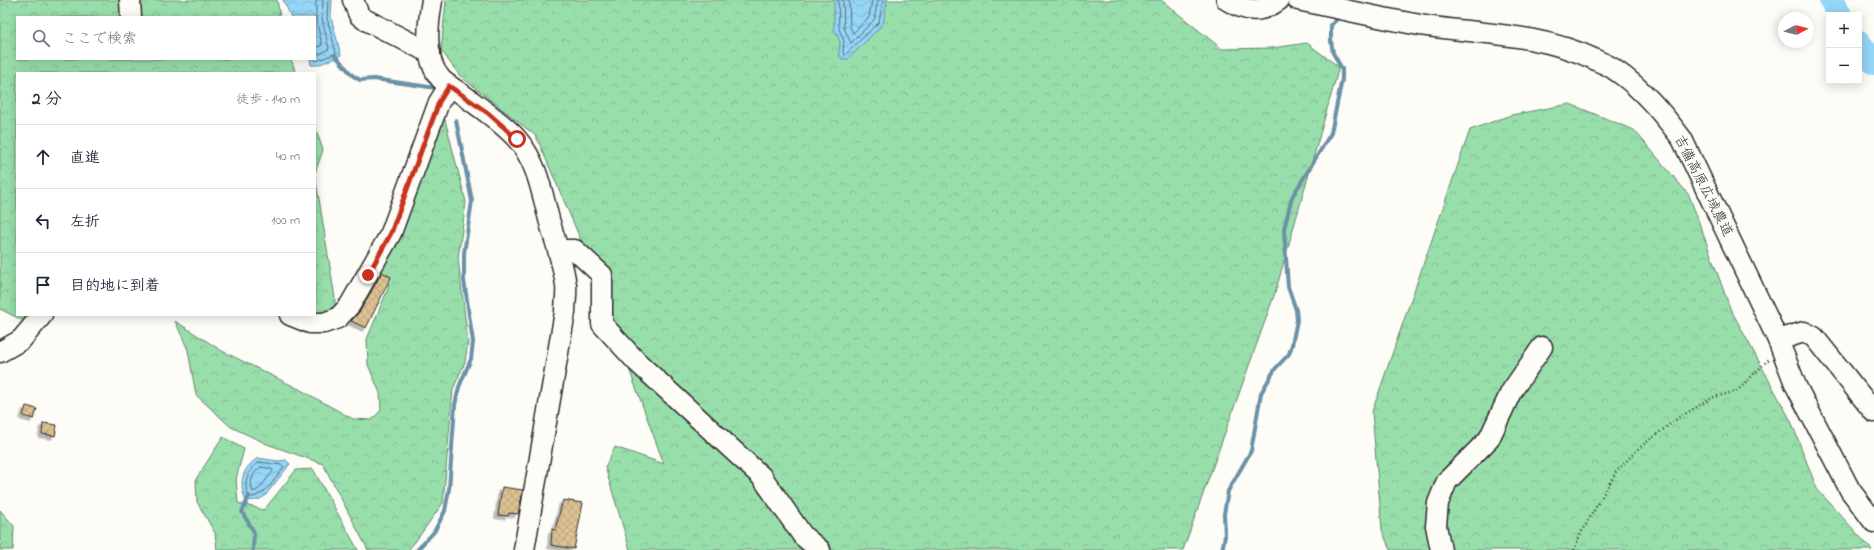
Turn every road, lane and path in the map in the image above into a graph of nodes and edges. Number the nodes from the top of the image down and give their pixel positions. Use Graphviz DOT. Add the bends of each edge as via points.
graph roads {
  1 [pos="130,0"];
  2 [pos="353,0"];
  3 [pos="432,0"];
  4 [pos="1227,0"];
  5 [pos="1279,0"];
  6 [pos="1298,0"];
  7 [pos="1350,5"];
  8 [pos="130,16"];
  9 [pos="430,53"];
  10 [pos="449,86"];
  11 [pos="559,250"];
  12 [pos="41,316"];
  13 [pos="292,316"];
  14 [pos="1779,344"];
  15 [pos="1542,347"];
  16 [pos="0,352"];
  17 [pos="1874,412"];
  18 [pos="1874,522"];
  19 [pos="524,550"];
  20 [pos="820,550"];
  21 [pos="1441,550"];
  22 [pos="1574,550"];
  1 -- 8 [label="street"];
  2 -- 9 [label="street" via="359,15 364,19"];
  3 -- 9 [label="street" via="428,19"];
  4 -- 5 [label="street" via="1237,7 1253,11 1271,6"];
  6 -- 7 [label="street, 吉備高原広域農道"];
  7 -- 14 [label="street, 吉備高原広域農道" via="1425,26 1555,44 1615,69 1640,90 1682,139"];
  9 -- 10 [label="street" via="434,67"];
  10 -- 11 [label="street" via="488,113 517,139 529,154 536,169"];
  10 -- 13 [label="street" via="439,102 391,233 350,305 338,318 324,323 310,323"];
  11 -- 19 [label="street" via="566,286 565,312"];
  11 -- 20 [label="street" via="575,250 602,275 602,324 637,362 762,477 803,536"];
  12 -- 16 [label="street" via="21,340"];
  14 -- 17 [label="street" via="1804,332 1814,337"];
  14 -- 18 [label="street, 吉備高原広域農道" via="1796,386 1850,490"];
  14 -- 22 [label="path" via="1737,391 1714,397 1678,418 1639,448 1616,472 1581,532"];
  15 -- 21 [label="street" via="1511,392 1490,438 1447,481 1438,503 1436,526"];
}
